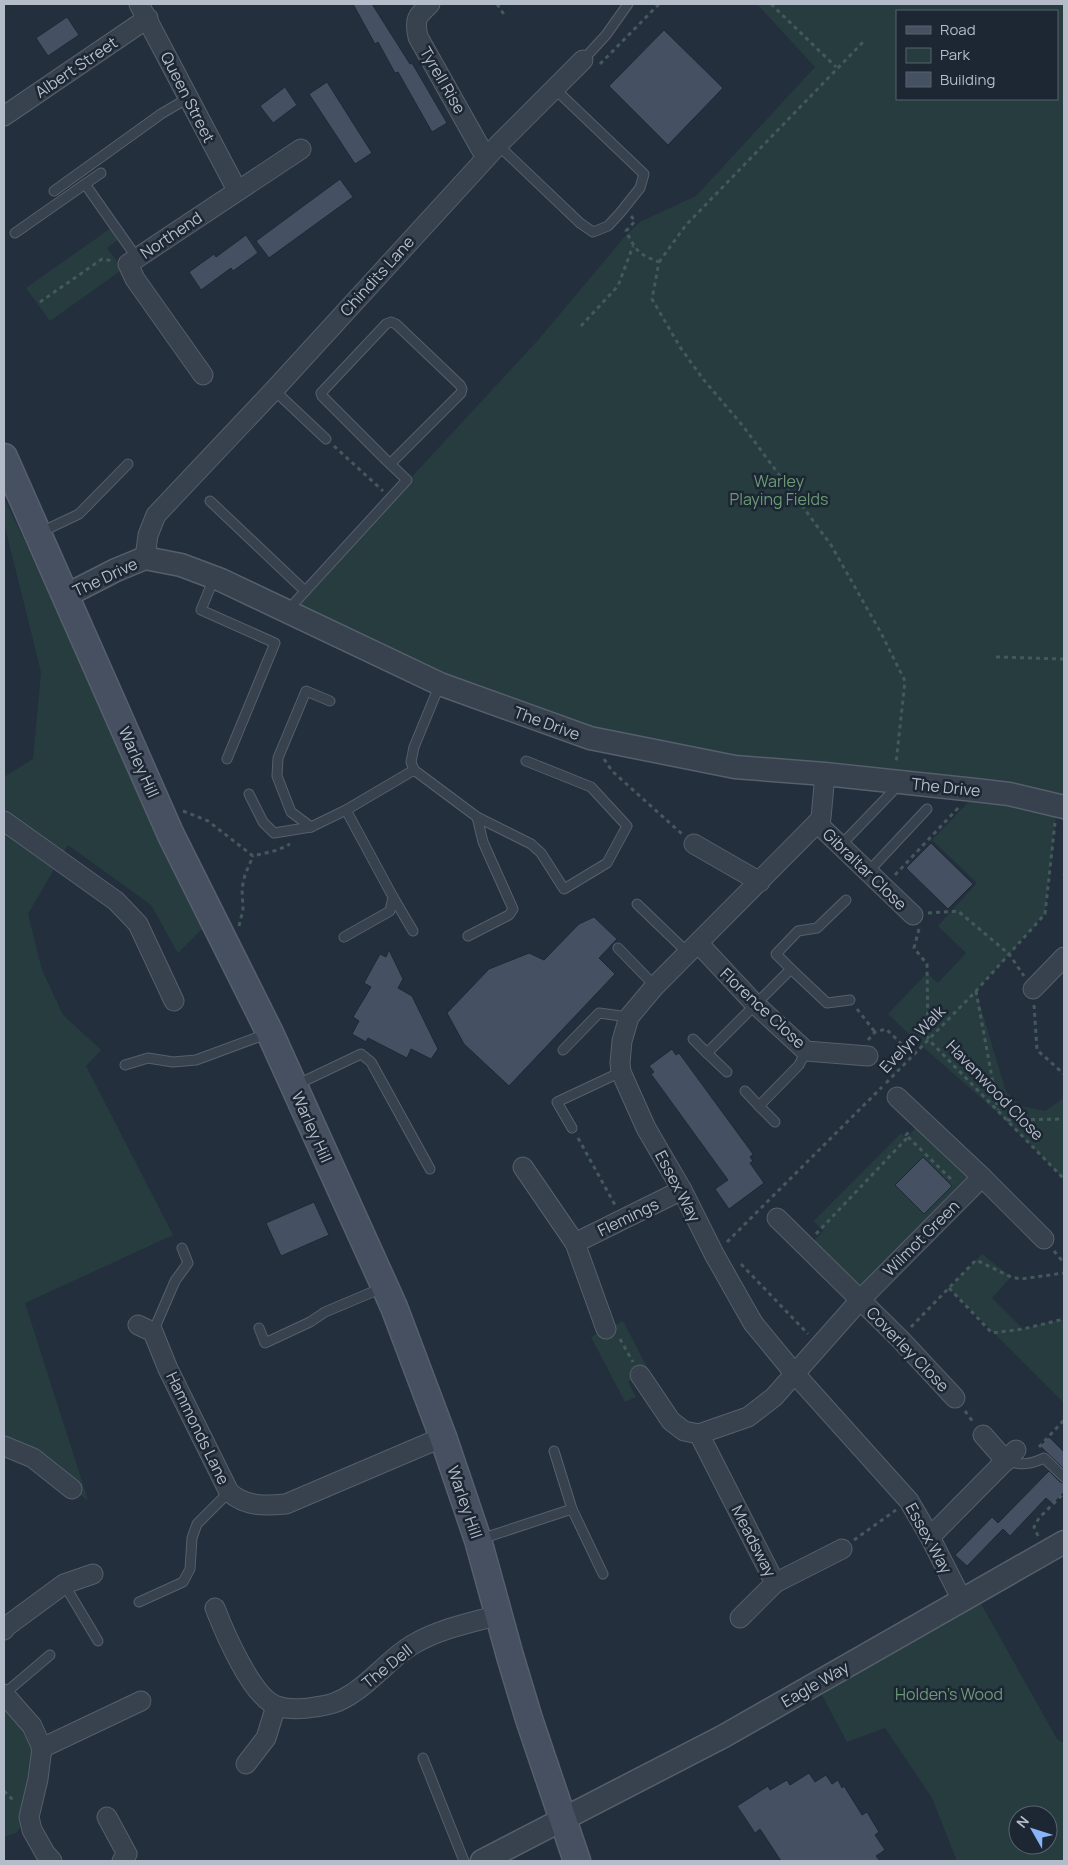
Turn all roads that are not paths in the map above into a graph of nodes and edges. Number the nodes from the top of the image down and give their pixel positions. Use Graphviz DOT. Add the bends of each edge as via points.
graph roads {
  1 [pos="628,4"];
  2 [pos="144,8"];
  3 [pos="419,8"];
  4 [pos="583,60"];
  5 [pos="556,89"];
  6 [pos="188,98"];
  7 [pos="4,116"];
  8 [pos="300,149"];
  9 [pos="492,151"];
  10 [pos="101,173"];
  11 [pos="85,184"];
  12 [pos="237,190"];
  13 [pos="54,191"];
  14 [pos="15,233"];
  15 [pos="133,261"];
  16 [pos="203,375"];
  17 [pos="274,390"];
  18 [pos="326,439"];
  19 [pos="4,457"];
  20 [pos="128,464"];
  21 [pos="390,464"];
  22 [pos="210,501"];
  23 [pos="36,534"];
  24 [pos="144,558"];
  25 [pos="214,578"];
  26 [pos="306,591"];
  27 [pos="65,596"];
  28 [pos="287,612"];
  29 [pos="440,684"];
  30 [pos="330,701"];
  31 [pos="227,759"];
  32 [pos="526,761"];
  33 [pos="414,770"];
  34 [pos="825,774"];
  35 [pos="893,786"];
  36 [pos="249,794"];
  37 [pos="1061,806"];
  38 [pos="927,809"];
  39 [pos="346,810"];
  40 [pos="477,817"];
  41 [pos="4,821"];
  42 [pos="817,823"];
  43 [pos="311,827"];
  44 [pos="694,844"];
  45 [pos="840,846"];
  46 [pos="868,872"];
  47 [pos="760,882"];
  48 [pos="393,897"];
  49 [pos="846,900"];
  50 [pos="637,904"];
  51 [pos="913,915"];
  52 [pos="413,931"];
  53 [pos="468,936"];
  54 [pos="344,937"];
  55 [pos="618,948"];
  56 [pos="693,948"];
  57 [pos="1064,957"];
  58 [pos="791,969"];
  59 [pos="655,986"];
  60 [pos="1033,989"];
  61 [pos="850,1000"];
  62 [pos="174,1001"];
  63 [pos="755,1004"];
  64 [pos="629,1017"];
  65 [pos="270,1033"];
  66 [pos="693,1039"];
  67 [pos="564,1050"];
  68 [pos="806,1051"];
  69 [pos="707,1053"];
  70 [pos="861,1056"];
  71 [pos="125,1065"];
  72 [pos="622,1072"];
  73 [pos="727,1072"];
  74 [pos="294,1086"];
  75 [pos="745,1092"];
  76 [pos="897,1096"];
  77 [pos="759,1106"];
  78 [pos="775,1122"];
  79 [pos="572,1128"];
  80 [pos="523,1168"];
  81 [pos="430,1169"];
  82 [pos="982,1177"];
  83 [pos="682,1190"];
  84 [pos="777,1218"];
  85 [pos="1044,1239"];
  86 [pos="575,1243"];
  87 [pos="182,1248"];
  88 [pos="385,1287"];
  89 [pos="860,1300"];
  90 [pos="146,1328"];
  91 [pos="259,1328"];
  92 [pos="606,1329"];
  93 [pos="795,1374"];
  94 [pos="640,1375"];
  95 [pos="955,1398"];
  96 [pos="699,1434"];
  97 [pos="982,1435"];
  98 [pos="443,1437"];
  99 [pos="5,1449"];
  100 [pos="554,1451"];
  101 [pos="1014,1459"];
  102 [pos="1064,1477"];
  103 [pos="72,1489"];
  104 [pos="229,1492"];
  105 [pos="572,1509"];
  106 [pos="930,1537"];
  107 [pos="478,1540"];
  108 [pos="1064,1542"];
  109 [pos="842,1549"];
  110 [pos="93,1574"];
  111 [pos="603,1574"];
  112 [pos="775,1583"];
  113 [pos="64,1584"];
  114 [pos="962,1600"];
  115 [pos="139,1602"];
  116 [pos="215,1608"];
  117 [pos="498,1615"];
  118 [pos="740,1618"];
  119 [pos="4,1630"];
  120 [pos="98,1641"];
  121 [pos="50,1655"];
  122 [pos="4,1694"];
  123 [pos="141,1701"];
  124 [pos="276,1706"];
  125 [pos="42,1748"];
  126 [pos="423,1758"];
  127 [pos="246,1764"];
  128 [pos="107,1817"];
  129 [pos="562,1820"];
  130 [pos="52,1861"];
  131 [pos="122,1861"];
  132 [pos="464,1861"];
  133 [pos="482,1861"];
  134 [pos="577,1861"];
  1 -- 4 [label="lane, Chindits Lane"];
  2 -- 6 [label="street, Queen Street"];
  2 -- 7 [label="street, Albert Street"];
  3 -- 9 [label="street, Tyrell Rise" via="415,24 418,37"];
  4 -- 5 [label="street, Chindits Lane"];
  5 -- 9 [label="street, Chindits Lane"];
  5 -- 9 [label="lane" via="644,174 640,188 608,226 593,232"];
  6 -- 12 [label="street, Queen Street"];
  6 -- 13 [label="lane"];
  8 -- 12 [label="street, Northend"];
  9 -- 17 [label="street, Chindits Lane"];
  10 -- 11 [label="lane"];
  11 -- 14 [label="lane"];
  11 -- 15 [label="lane"];
  12 -- 15 [label="street, Northend"];
  15 -- 16 [label="street, Northend" via="135,279"];
  17 -- 18 [label="lane"];
  17 -- 24 [label="street, Chindits Lane" via="156,515"];
  19 -- 23 [label="main road, Warley Hill"];
  20 -- 23 [label="lane" via="79,514"];
  21 -- 21 [label="lane" via="321,393 391,322 462,389"];
  21 -- 26 [label="lane" via="407,480"];
  22 -- 26 [label="lane"];
  23 -- 27 [label="main road, Warley Hill"];
  24 -- 25 [label="street, The Drive" via="181,564"];
  24 -- 27 [label="street, The Drive"];
  25 -- 28 [label="street, The Drive"];
  25 -- 31 [label="lane" via="200,610 275,643"];
  26 -- 28 [label="lane"];
  27 -- 65 [label="main road, Warley Hill" via="163,817"];
  28 -- 29 [label="street, The Drive"];
  29 -- 33 [label="lane" via="414,747 411,762"];
  29 -- 34 [label="street, The Drive" via="590,738 735,767"];
  30 -- 43 [label="lane" via="306,691 278,758 276,776 291,812"];
  32 -- 40 [label="lane" via="591,787 627,826 607,863 564,889 532,844"];
  33 -- 39 [label="lane"];
  33 -- 40 [label="lane"];
  34 -- 35 [label="street, The Drive"];
  34 -- 42 [label="street" via="821,818"];
  35 -- 37 [label="street, The Drive" via="1009,794"];
  35 -- 45 [label="lane"];
  36 -- 43 [label="lane" via="263,822 274,833"];
  38 -- 46 [label="lane"];
  39 -- 43 [label="lane"];
  39 -- 48 [label="lane"];
  40 -- 53 [label="lane" via="483,842 513,909 509,915"];
  41 -- 62 [label="street" via="116,901 138,924"];
  42 -- 45 [label="street, Gibraltar Close"];
  42 -- 47 [label="street, Essex Way"];
  44 -- 47 [label="street"];
  45 -- 46 [label="street, Gibraltar Close"];
  46 -- 51 [label="street, Gibraltar Close"];
  47 -- 56 [label="street, Essex Way"];
  48 -- 52 [label="lane"];
  48 -- 54 [label="lane" via="390,911"];
  49 -- 58 [label="lane" via="817,928 798,931 776,954"];
  50 -- 56 [label="lane"];
  55 -- 59 [label="lane"];
  56 -- 59 [label="street, Essex Way"];
  56 -- 63 [label="street, Florence Close"];
  57 -- 60 [label="street"];
  58 -- 61 [label="lane" via="827,1003"];
  58 -- 63 [label="lane"];
  59 -- 64 [label="street, Essex Way"];
  63 -- 68 [label="street, Florence Close"];
  63 -- 69 [label="lane"];
  64 -- 67 [label="lane" via="599,1013"];
  64 -- 72 [label="street, Essex Way" via="622,1041"];
  65 -- 71 [label="lane" via="196,1060 172,1062 148,1058"];
  65 -- 74 [label="main road, Warley Hill"];
  66 -- 69 [label="lane"];
  68 -- 70 [label="street, Florence Close"];
  68 -- 77 [label="lane" via="799,1065"];
  69 -- 73 [label="lane"];
  72 -- 79 [label="lane" via="557,1102"];
  72 -- 83 [label="street, Essex Way" via="646,1128"];
  74 -- 81 [label="lane" via="361,1054 371,1062"];
  74 -- 88 [label="main road, Warley Hill"];
  75 -- 77 [label="lane"];
  76 -- 82 [label="street"];
  77 -- 78 [label="lane"];
  80 -- 86 [label="street"];
  82 -- 85 [label="street"];
  82 -- 89 [label="street, Wilmot Green"];
  83 -- 86 [label="street, Flemings"];
  83 -- 93 [label="street, Essex Way" via="753,1323"];
  84 -- 89 [label="street"];
  86 -- 92 [label="street"];
  87 -- 90 [label="lane" via="188,1263"];
  88 -- 91 [label="lane" via="325,1312 265,1343"];
  88 -- 98 [label="main road, Warley Hill"];
  89 -- 93 [label="street, Wilmot Green"];
  89 -- 95 [label="street, Coverley Close"];
  90 -- 104 [label="street, Hammonds Lane"];
  93 -- 96 [label="street" via="774,1397 748,1417"];
  93 -- 106 [label="street, Essex Way" via="909,1501"];
  94 -- 96 [label="street" via="671,1421 684,1431"];
  96 -- 112 [label="street, Meadsway"];
  97 -- 101 [label="street"];
  98 -- 104 [label="street, Hammonds Lane" via="286,1504 248,1504"];
  98 -- 107 [label="main road, Warley Hill"];
  99 -- 103 [label="street" via="33,1458"];
  100 -- 105 [label="lane"];
  101 -- 102 [label="lane" via="1032,1464 1044,1458"];
  101 -- 106 [label="street"];
  104 -- 115 [label="lane" via="197,1524 192,1538 190,1569 183,1582"];
  105 -- 107 [label="lane"];
  105 -- 111 [label="lane"];
  106 -- 114 [label="street, Essex Way"];
  107 -- 117 [label="main road, Warley Hill"];
  108 -- 114 [label="street, Eagle Way"];
  109 -- 112 [label="street, Meadsway"];
  110 -- 113 [label="street"];
  112 -- 118 [label="street"];
  113 -- 119 [label="street"];
  113 -- 120 [label="lane"];
  114 -- 129 [label="street, Eagle Way" via="724,1736"];
  116 -- 124 [label="street" via="234,1653 260,1692"];
  117 -- 124 [label="street, The Dell" via="413,1644 393,1657 355,1692 334,1704 300,1709"];
  117 -- 129 [label="main road, Warley Hill"];
  121 -- 122 [label="lane"];
  122 -- 125 [label="street" via="32,1726"];
  123 -- 125 [label="street"];
  124 -- 127 [label="street" via="266,1738"];
  125 -- 130 [label="street" via="29,1817 32,1830"];
  126 -- 132 [label="lane"];
  128 -- 131 [label="street" via="127,1854"];
  129 -- 133 [label="street, Eagle Way"];
  129 -- 134 [label="main road, Warley Hill"];
}
